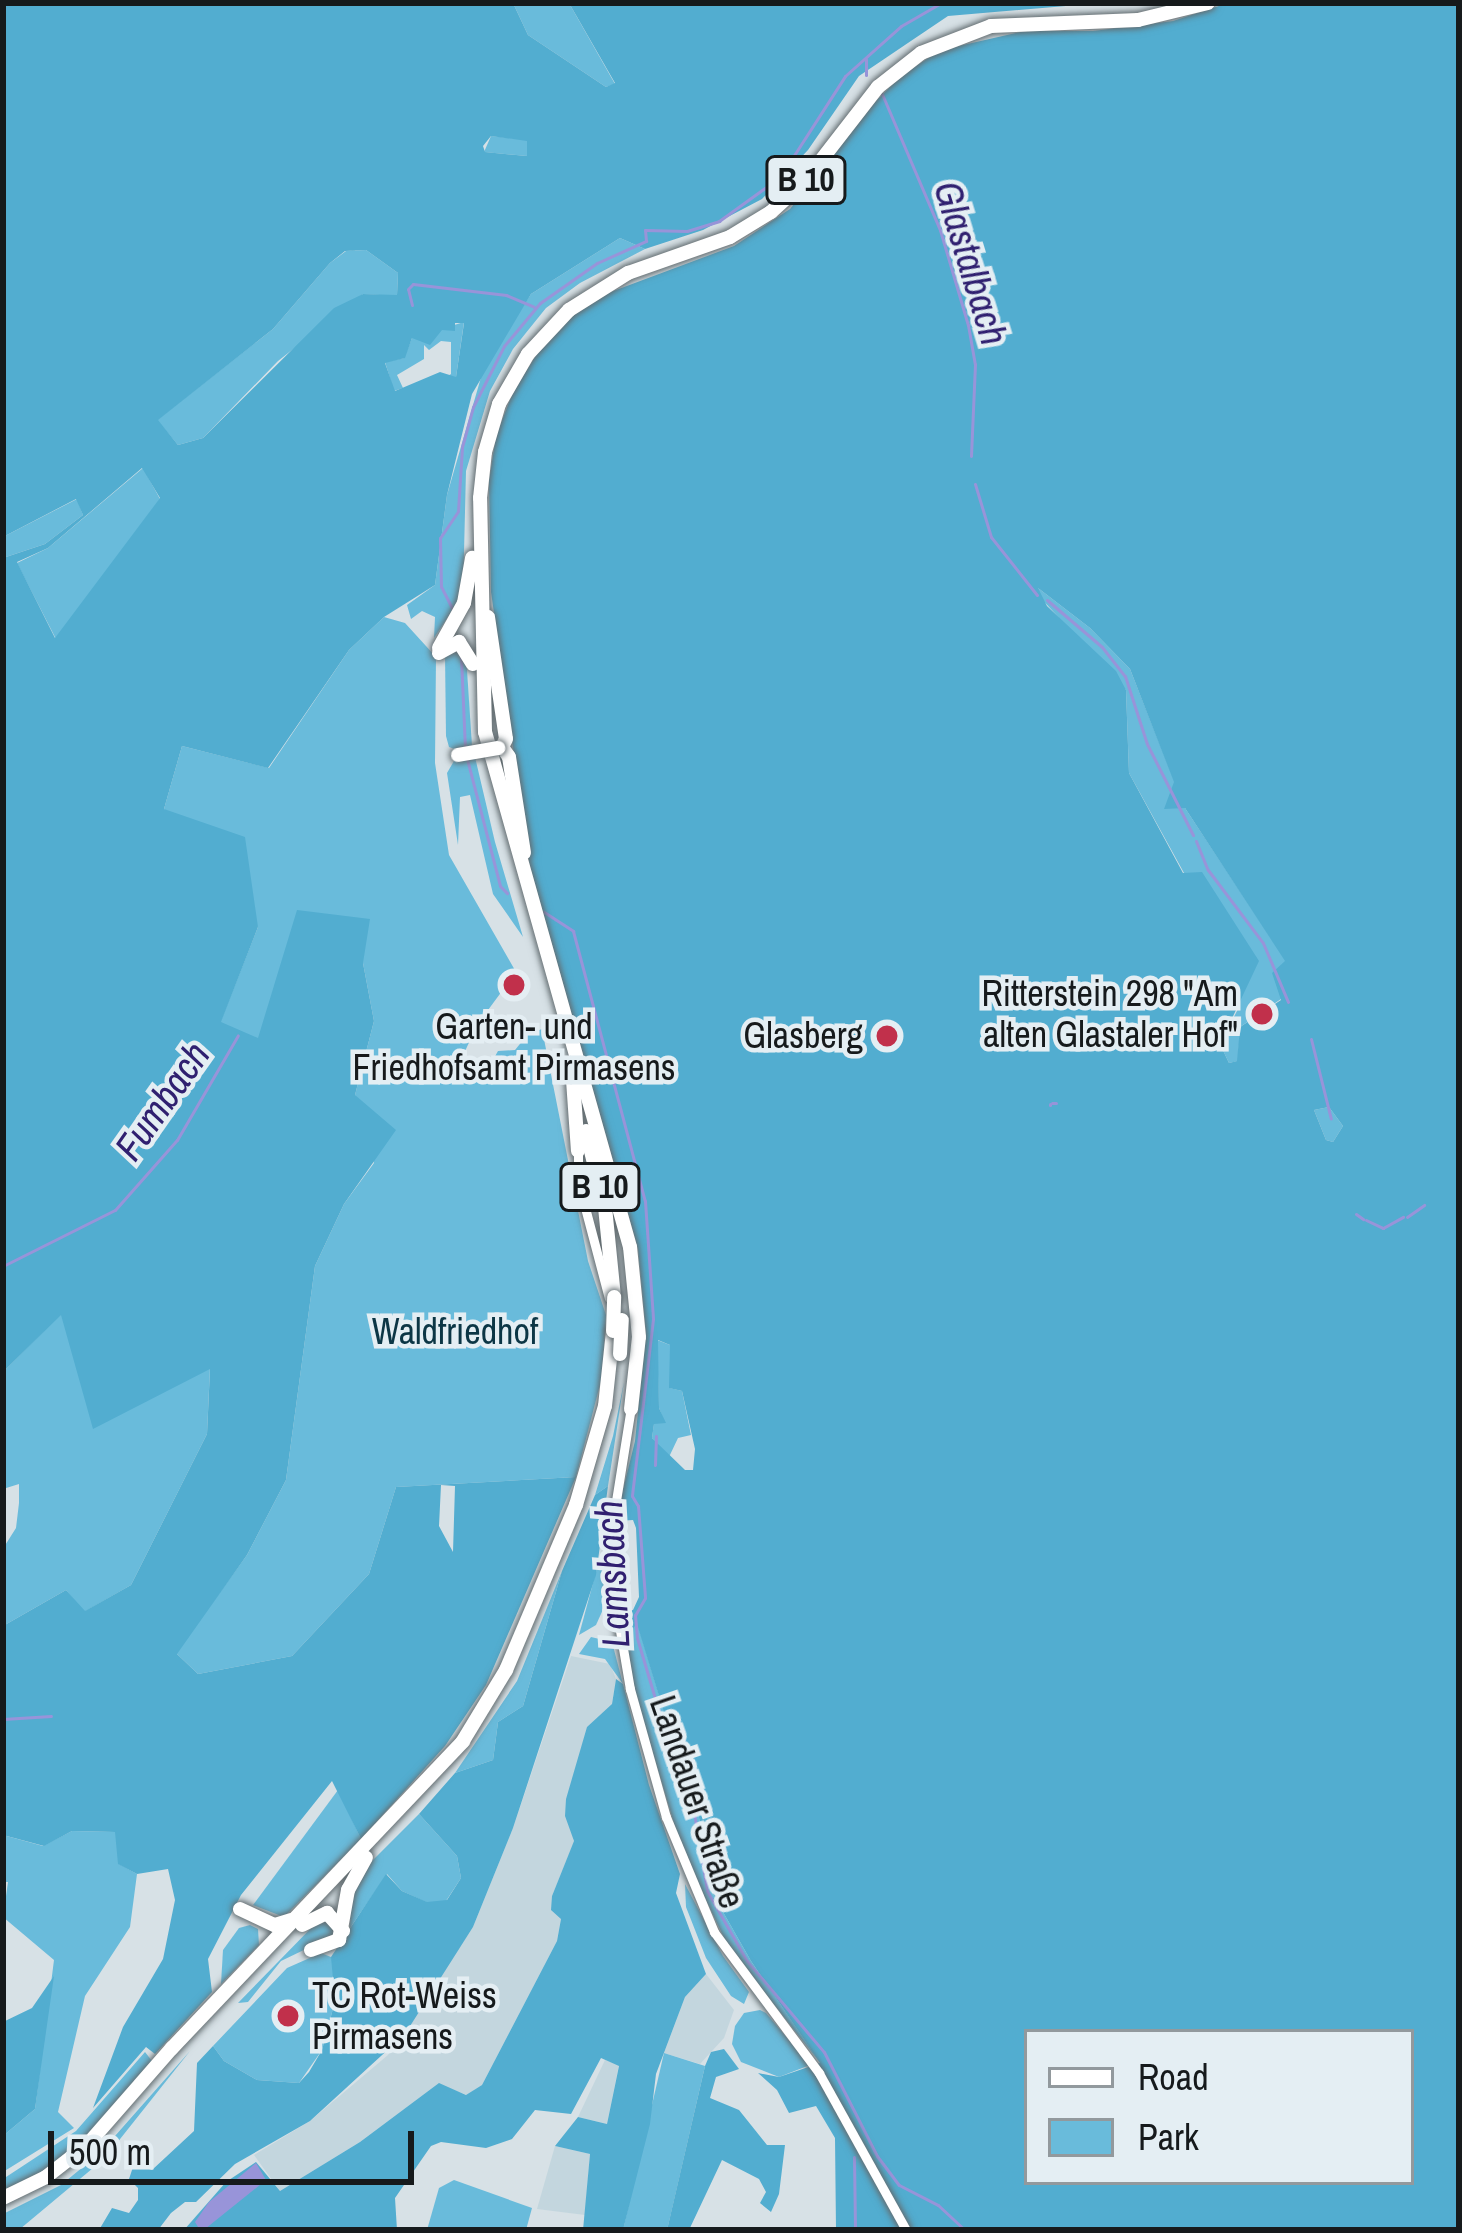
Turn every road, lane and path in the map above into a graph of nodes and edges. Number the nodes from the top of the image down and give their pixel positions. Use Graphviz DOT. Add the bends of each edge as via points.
graph roads {
  1 [pos="1180,3"];
  2 [pos="1208,3"];
  3 [pos="476,559"];
  4 [pos="473,664"];
  5 [pos="500,748"];
  6 [pos="453,758"];
  7 [pos="534,917"];
  8 [pos="573,1080"];
  9 [pos="597,1137"];
  10 [pos="578,1151"];
  11 [pos="618,1325"];
  12 [pos="632,1409"];
  13 [pos="366,1858"];
  14 [pos="302,1918"];
  15 [pos="343,1930"];
  16 [pos="311,1950"];
  17 [pos="255,1962"];
  18 [pos="233,1990"];
  19 [pos="210,2013"];
  20 [pos="3,2198"];
  21 [pos="3,2207"];
  22 [pos="906,2230"];
  1 -- 3 [label="highway, B 10" via="1119,14 1003,16 938,34 872,81 766,206 577,293 530,338 492,400 475,470"];
  2 -- 3 [label="highway, B 10" via="1138,20 1005,24 943,40 878,87 771,212 583,299 536,343 500,404 482,477"];
  3 -- 4 [label="highway, B 10"];
  3 -- 4 [label="highway" via="439,651 459,642"];
  3 -- 5 [label="highway" via="506,739"];
  3 -- 7 [label="highway, B 10" via="485,732"];
  4 -- 8 [label="highway, B 10" via="489,790"];
  5 -- 6 [label="highway, bridge"];
  5 -- 7 [label="highway" via="509,757"];
  7 -- 9 [label="highway, B 10"];
  8 -- 10 [label="highway"];
  8 -- 11 [label="highway, B 10, bridge" via="604,1207"];
  9 -- 11 [label="highway, B 10" via="618,1247"];
  9 -- 12 [label="highway" via="634,1270"];
  10 -- 12 [label="main road, Landauer Straße"];
  11 -- 13 [label="highway, B 10, bridge" via="608,1428 505,1690 460,1758"];
  11 -- 14 [label="highway, B 10" via="590,1462 497,1688 440,1770"];
  12 -- 22 [label="main road, Landauer Straße" via="611,1578 630,1689 666,1817 714,1932 827,2085"];
  13 -- 14 [label="highway, B 10"];
  13 -- 15 [label="highway" via="348,1890"];
  14 -- 15 [label="highway" via="327,1913"];
  14 -- 17 [label="highway, B 10"];
  14 -- 17 [label="highway" via="275,1925 247,1913 267,1936"];
  14 -- 18 [label="highway, B 10"];
  15 -- 16 [label="highway" via="336,1943"];
  17 -- 18 [label="highway, B 10"];
  18 -- 19 [label="highway, B 10"];
  19 -- 20 [label="highway, B 10" via="87,2145"];
  19 -- 21 [label="highway, B 10" via="92,2151"];
}
